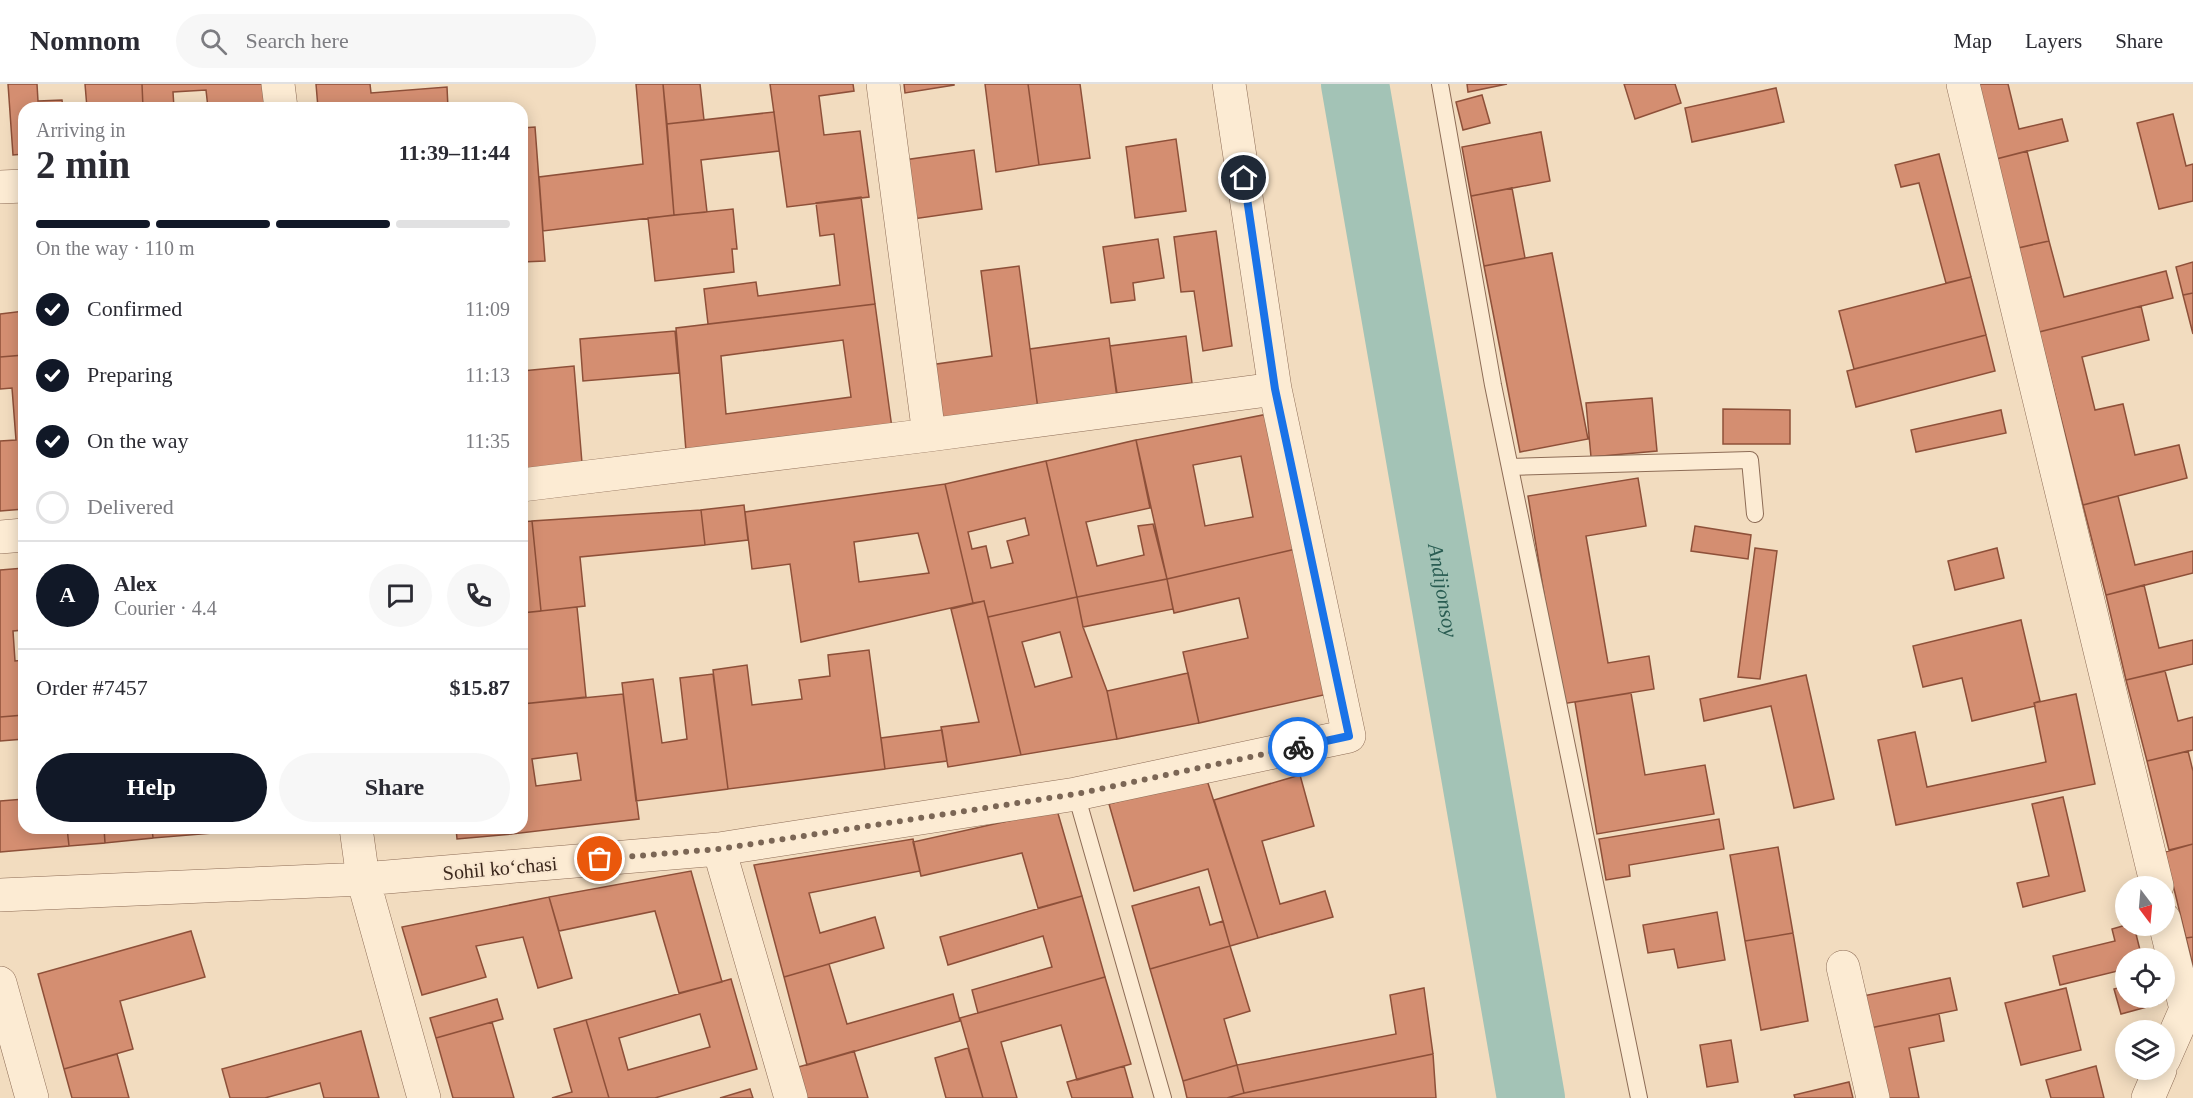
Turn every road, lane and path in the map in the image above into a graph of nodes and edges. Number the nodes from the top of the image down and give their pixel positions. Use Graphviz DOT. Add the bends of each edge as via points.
graph roads {
  1 [pos="278,84"];
  2 [pos="883,84"];
  3 [pos="1229,84"];
  4 [pos="1440,84"];
  5 [pos="1963,84"];
  6 [pos="280,102"];
  7 [pos="18,186"];
  8 [pos="0,188"];
  9 [pos="1275,389"];
  10 [pos="929,435"];
  11 [pos="1510,466"];
  12 [pos="528,484"];
  13 [pos="1755,514"];
  14 [pos="18,536"];
  15 [pos="0,537"];
  16 [pos="1076,794"];
  17 [pos="357,834"];
  18 [pos="719,849"];
  19 [pos="2155,876"];
  20 [pos="363,879"];
  21 [pos="0,895"];
  22 [pos="2168,936"];
  23 [pos="1843,967"];
  24 [pos="0,983"];
  25 [pos="2175,1034"];
  26 [pos="2156,1080"];
  27 [pos="32,1098"];
  28 [pos="424,1098"];
  29 [pos="791,1098"];
  30 [pos="1163,1098"];
  31 [pos="1639,1098"];
  32 [pos="1874,1098"];
  33 [pos="2148,1098"];
  1 -- 6 [label="street"];
  2 -- 10 [label="street"];
  3 -- 9 [label="street"];
  4 -- 11 [label="lane"];
  5 -- 19 [label="street"];
  7 -- 8 [label="street"];
  9 -- 10 [label="street"];
  9 -- 16 [label="street, Sohil koʻchasi" via="1349,736"];
  10 -- 12 [label="street"];
  11 -- 13 [label="lane" via="1750,460"];
  11 -- 31 [label="lane"];
  14 -- 15 [label="street"];
  16 -- 18 [label="street, Sohil koʻchasi"];
  16 -- 30 [label="lane"];
  17 -- 20 [label="street"];
  18 -- 20 [label="street, Sohil koʻchasi"];
  18 -- 29 [label="street"];
  20 -- 21 [label="street, Sohil koʻchasi"];
  20 -- 28 [label="street"];
  22 -- 25 [label="street" via="2186,1009"];
  23 -- 32 [label="street"];
  24 -- 27 [label="street"];
  26 -- 33 [label="street"];
}
